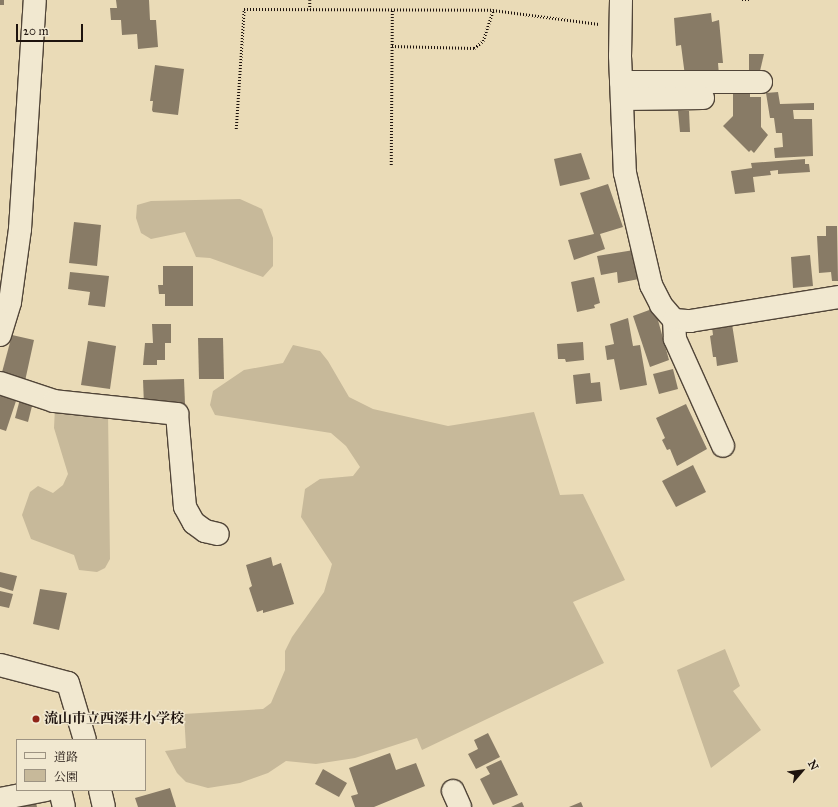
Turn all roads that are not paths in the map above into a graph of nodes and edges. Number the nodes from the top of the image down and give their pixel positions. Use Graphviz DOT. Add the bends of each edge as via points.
graph roads {
  1 [pos="35,0"];
  2 [pos="621,0"];
  3 [pos="761,82"];
  4 [pos="622,90"];
  5 [pos="703,98"];
  6 [pos="838,298"];
  7 [pos="674,320"];
  8 [pos="0,335"];
  9 [pos="0,383"];
  10 [pos="723,446"];
  11 [pos="218,534"];
  12 [pos="0,665"];
  13 [pos="85,739"];
  14 [pos="41,791"];
  15 [pos="60,791"];
  16 [pos="100,791"];
  17 [pos="0,799"];
  18 [pos="64,807"];
  19 [pos="104,807"];
  1 -- 8 [label="street" via="20,229 10,302"];
  2 -- 4 [label="street"];
  3 -- 4 [label="street"];
  4 -- 5 [label="street"];
  4 -- 7 [label="street" via="624,173 651,285 661,305"];
  6 -- 7 [label="street" via="690,321"];
  7 -- 10 [label="street" via="674,339"];
  9 -- 11 [label="street" via="54,401 178,414 185,507 194,523 205,531"];
  12 -- 13 [label="street" via="68,683"];
  14 -- 17 [label="street"];
  15 -- 18 [label="street"];
  16 -- 19 [label="street"];
}
